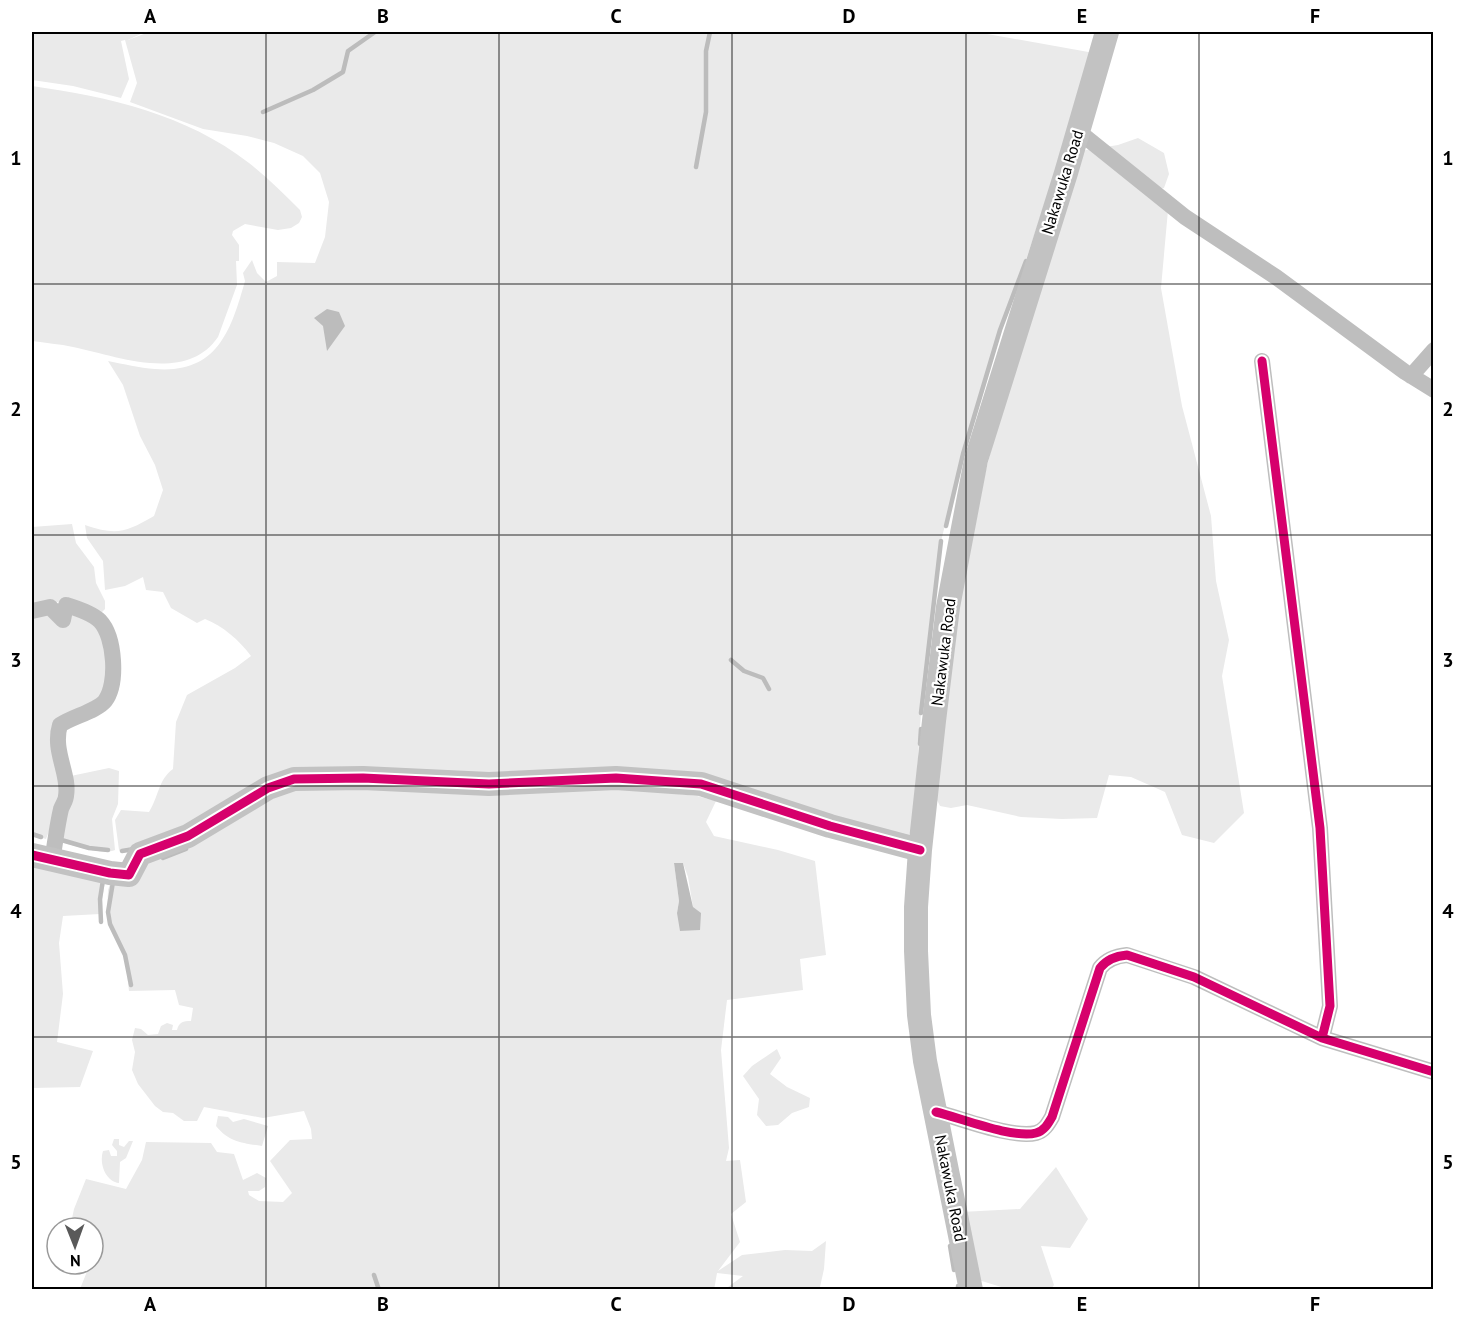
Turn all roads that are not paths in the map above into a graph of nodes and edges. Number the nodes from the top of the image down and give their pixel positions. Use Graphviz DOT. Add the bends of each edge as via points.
graph roads {
  1 [pos="1107,32"];
  2 [pos="1078,131"];
  3 [pos="1434,350"];
  4 [pos="1263,361"];
  5 [pos="1411,376"];
  6 [pos="1434,390"];
  7 [pos="32,611"];
  8 [pos="920,850"];
  9 [pos="42,858"];
  10 [pos="1322,1038"];
  11 [pos="1434,1072"];
  12 [pos="936,1112"];
  13 [pos="971,1290"];
  1 -- 2 [label="main road, Nakawuka Road"];
  2 -- 5 [label="street" via="1185,217 1276,277"];
  2 -- 8 [label="main road, Nakawuka Road" via="976,460 948,607"];
  3 -- 5 [label="street"];
  4 -- 10 [label="street" via="1320,828 1330,1006"];
  5 -- 6 [label="street"];
  7 -- 9 [label="street" via="50,607 63,620 66,605 99,620 108,634 114,657 108,696 103,703 60,725 57,734 66,796"];
  8 -- 9 [label="main road" via="684,782 616,778 489,784 305,778 286,780 268,788 188,836 140,854 129,875"];
  8 -- 12 [label="main road, Nakawuka Road" via="916,951 920,1015"];
  10 -- 11 [label="street"];
  10 -- 12 [label="street" via="1194,977 1120,956 1100,968 1052,1117 1042,1130 1030,1134 1006,1131"];
  12 -- 13 [label="main road, Nakawuka Road"];
}
